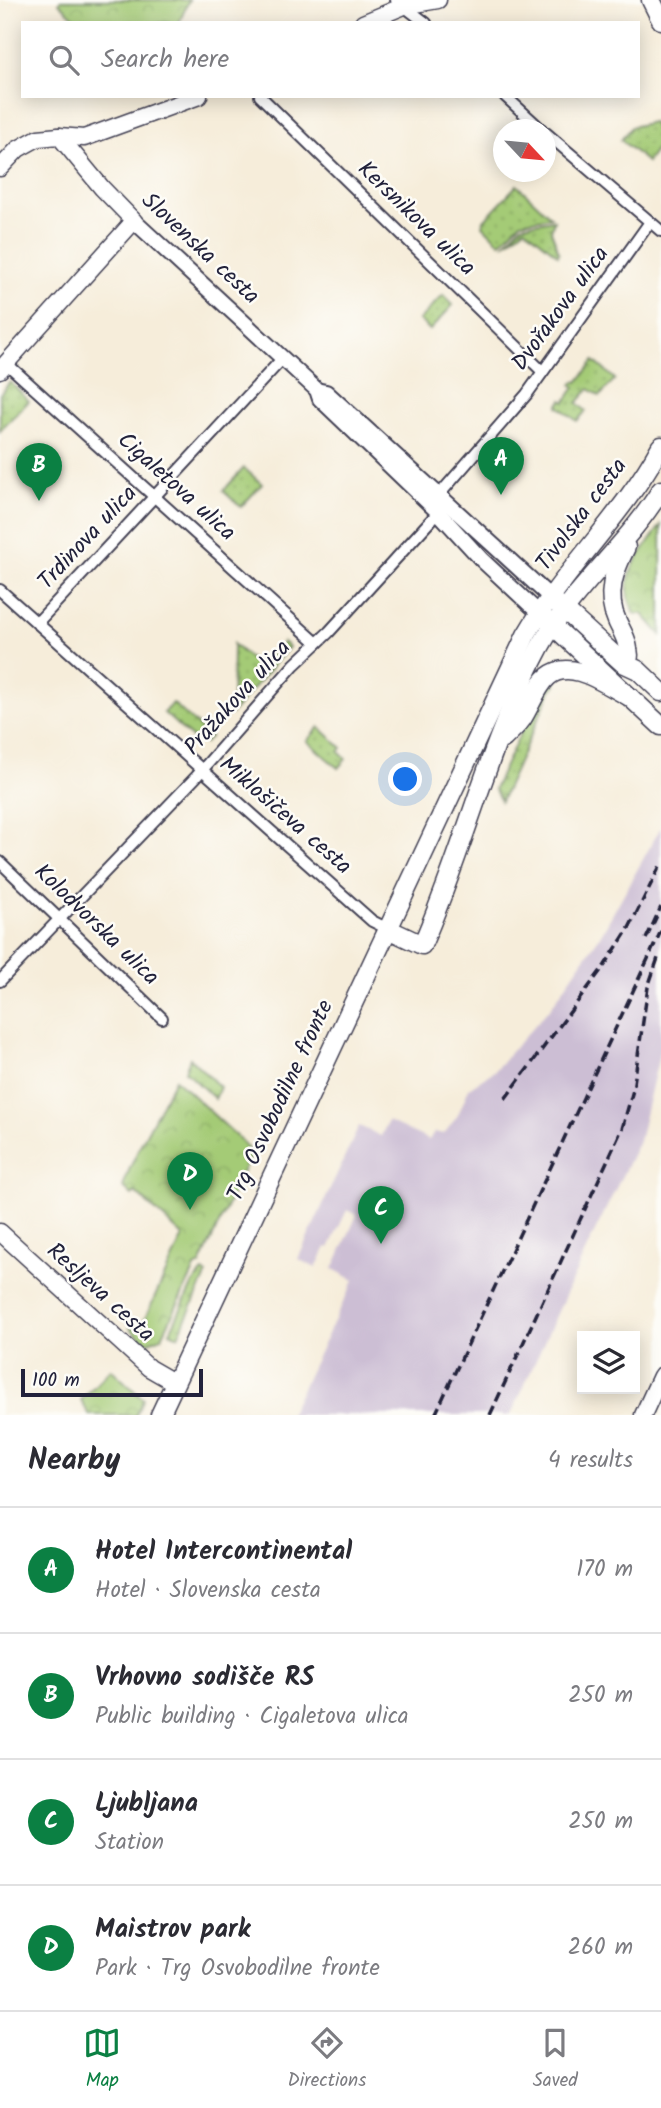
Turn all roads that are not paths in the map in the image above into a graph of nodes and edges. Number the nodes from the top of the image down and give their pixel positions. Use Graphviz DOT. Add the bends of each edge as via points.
graph roads {
  1 [pos="439,0"];
  2 [pos="651,0"];
  3 [pos="404,2"];
  4 [pos="661,20"];
  5 [pos="367,21"];
  6 [pos="424,21"];
  7 [pos="194,98"];
  8 [pos="262,98"];
  9 [pos="507,98"];
  10 [pos="531,119"];
  11 [pos="59,136"];
  12 [pos="556,141"];
  13 [pos="0,168"];
  14 [pos="134,221"];
  15 [pos="650,222"];
  16 [pos="661,231"];
  17 [pos="283,358"];
  18 [pos="3,366"];
  19 [pos="542,371"];
  20 [pos="661,446"];
  21 [pos="661,490"];
  22 [pos="156,497"];
  23 [pos="441,503"];
  24 [pos="641,520"];
  25 [pos="610,558"];
  26 [pos="0,590"];
  27 [pos="550,597"];
  28 [pos="565,611"];
  29 [pos="539,613"];
  30 [pos="37,623"];
  31 [pos="554,626"];
  32 [pos="317,643"];
  33 [pos="634,663"];
  34 [pos="661,692"];
  35 [pos="630,697"];
  36 [pos="661,726"];
  37 [pos="496,747"];
  38 [pos="202,771"];
  39 [pos="0,862"];
  40 [pos="59,919"];
  41 [pos="388,929"];
  42 [pos="0,981"];
  43 [pos="162,1018"];
  44 [pos="0,1232"];
  45 [pos="661,1376"];
  46 [pos="175,1383"];
  47 [pos="161,1412"];
  48 [pos="643,1415"];
  1 -- 3 [label="main road"];
  2 -- 4 [label="main road"];
  3 -- 5 [label="main road"];
  3 -- 6 [label="street"];
  7 -- 11 [label="main road" via="84,138"];
  8 -- 19 [label="street, Kersnikova ulica"];
  9 -- 10 [label="street"];
  11 -- 13 [label="main road" via="31,141"];
  11 -- 14 [label="main road, Slovenska cesta"];
  12 -- 15 [label="street"];
  14 -- 17 [label="street, Slovenska cesta"];
  14 -- 18 [label="main road"];
  15 -- 16 [label="street"];
  15 -- 19 [label="street, Dvořakova ulica"];
  17 -- 22 [label="street, Trdinova ulica"];
  17 -- 23 [label="street, Slovenska cesta" via="317,390 326,391"];
  18 -- 22 [label="street, Cigaletova ulica"];
  19 -- 23 [label="street, Dvořakova ulica"];
  20 -- 27 [label="main road, Tivolska cesta" via="621,509"];
  21 -- 24 [label="main road, Tivolska cesta"];
  22 -- 30 [label="street, Trdinova ulica"];
  22 -- 32 [label="street, Cigaletova ulica"];
  23 -- 27 [label="street, Slovenska cesta"];
  23 -- 29 [label="street, Slovenska cesta" via="482,560"];
  23 -- 32 [label="street, Pražakova ulica"];
  24 -- 25 [label="main road, Tivolska cesta"];
  24 -- 33 [label="main road" via="612,584 613,610"];
  25 -- 28 [label="main road, Tivolska cesta"];
  25 -- 33 [label="main road" via="602,584 603,608 610,631"];
  26 -- 30 [label="street, Miklošičeva cesta"];
  27 -- 28 [label="main road"];
  27 -- 29 [label="main road, Tivolska cesta"];
  28 -- 31 [label="main road, Tivolska cesta"];
  28 -- 33 [label="main road" via="622,663"];
  29 -- 31 [label="main road"];
  29 -- 41 [label="main road, Trg Osvobodilne fronte" via="510,665"];
  30 -- 38 [label="street, Miklošičeva cesta"];
  31 -- 35 [label="main road"];
  31 -- 37 [label="main road" via="535,657"];
  32 -- 38 [label="street, Pražakova ulica"];
  33 -- 34 [label="main road"];
  35 -- 36 [label="main road"];
  35 -- 37 [label="main road" via="587,674 574,670 557,673 541,682 522,718"];
  37 -- 41 [label="main road" via="422,945"];
  38 -- 40 [label="street, Pražakova ulica"];
  38 -- 41 [label="street, Miklošičeva cesta" via="372,921"];
  39 -- 40 [label="street, Kolodvorska ulica"];
  40 -- 42 [label="street, Pražakova ulica"];
  40 -- 43 [label="street, Kolodvorska ulica"];
  41 -- 46 [label="main road, Trg Osvobodilne fronte"];
  44 -- 46 [label="main road, Resljeva cesta" via="149,1368"];
  45 -- 48 [label="main road"];
  46 -- 47 [label="main road, Trg Osvobodilne fronte"];
}
